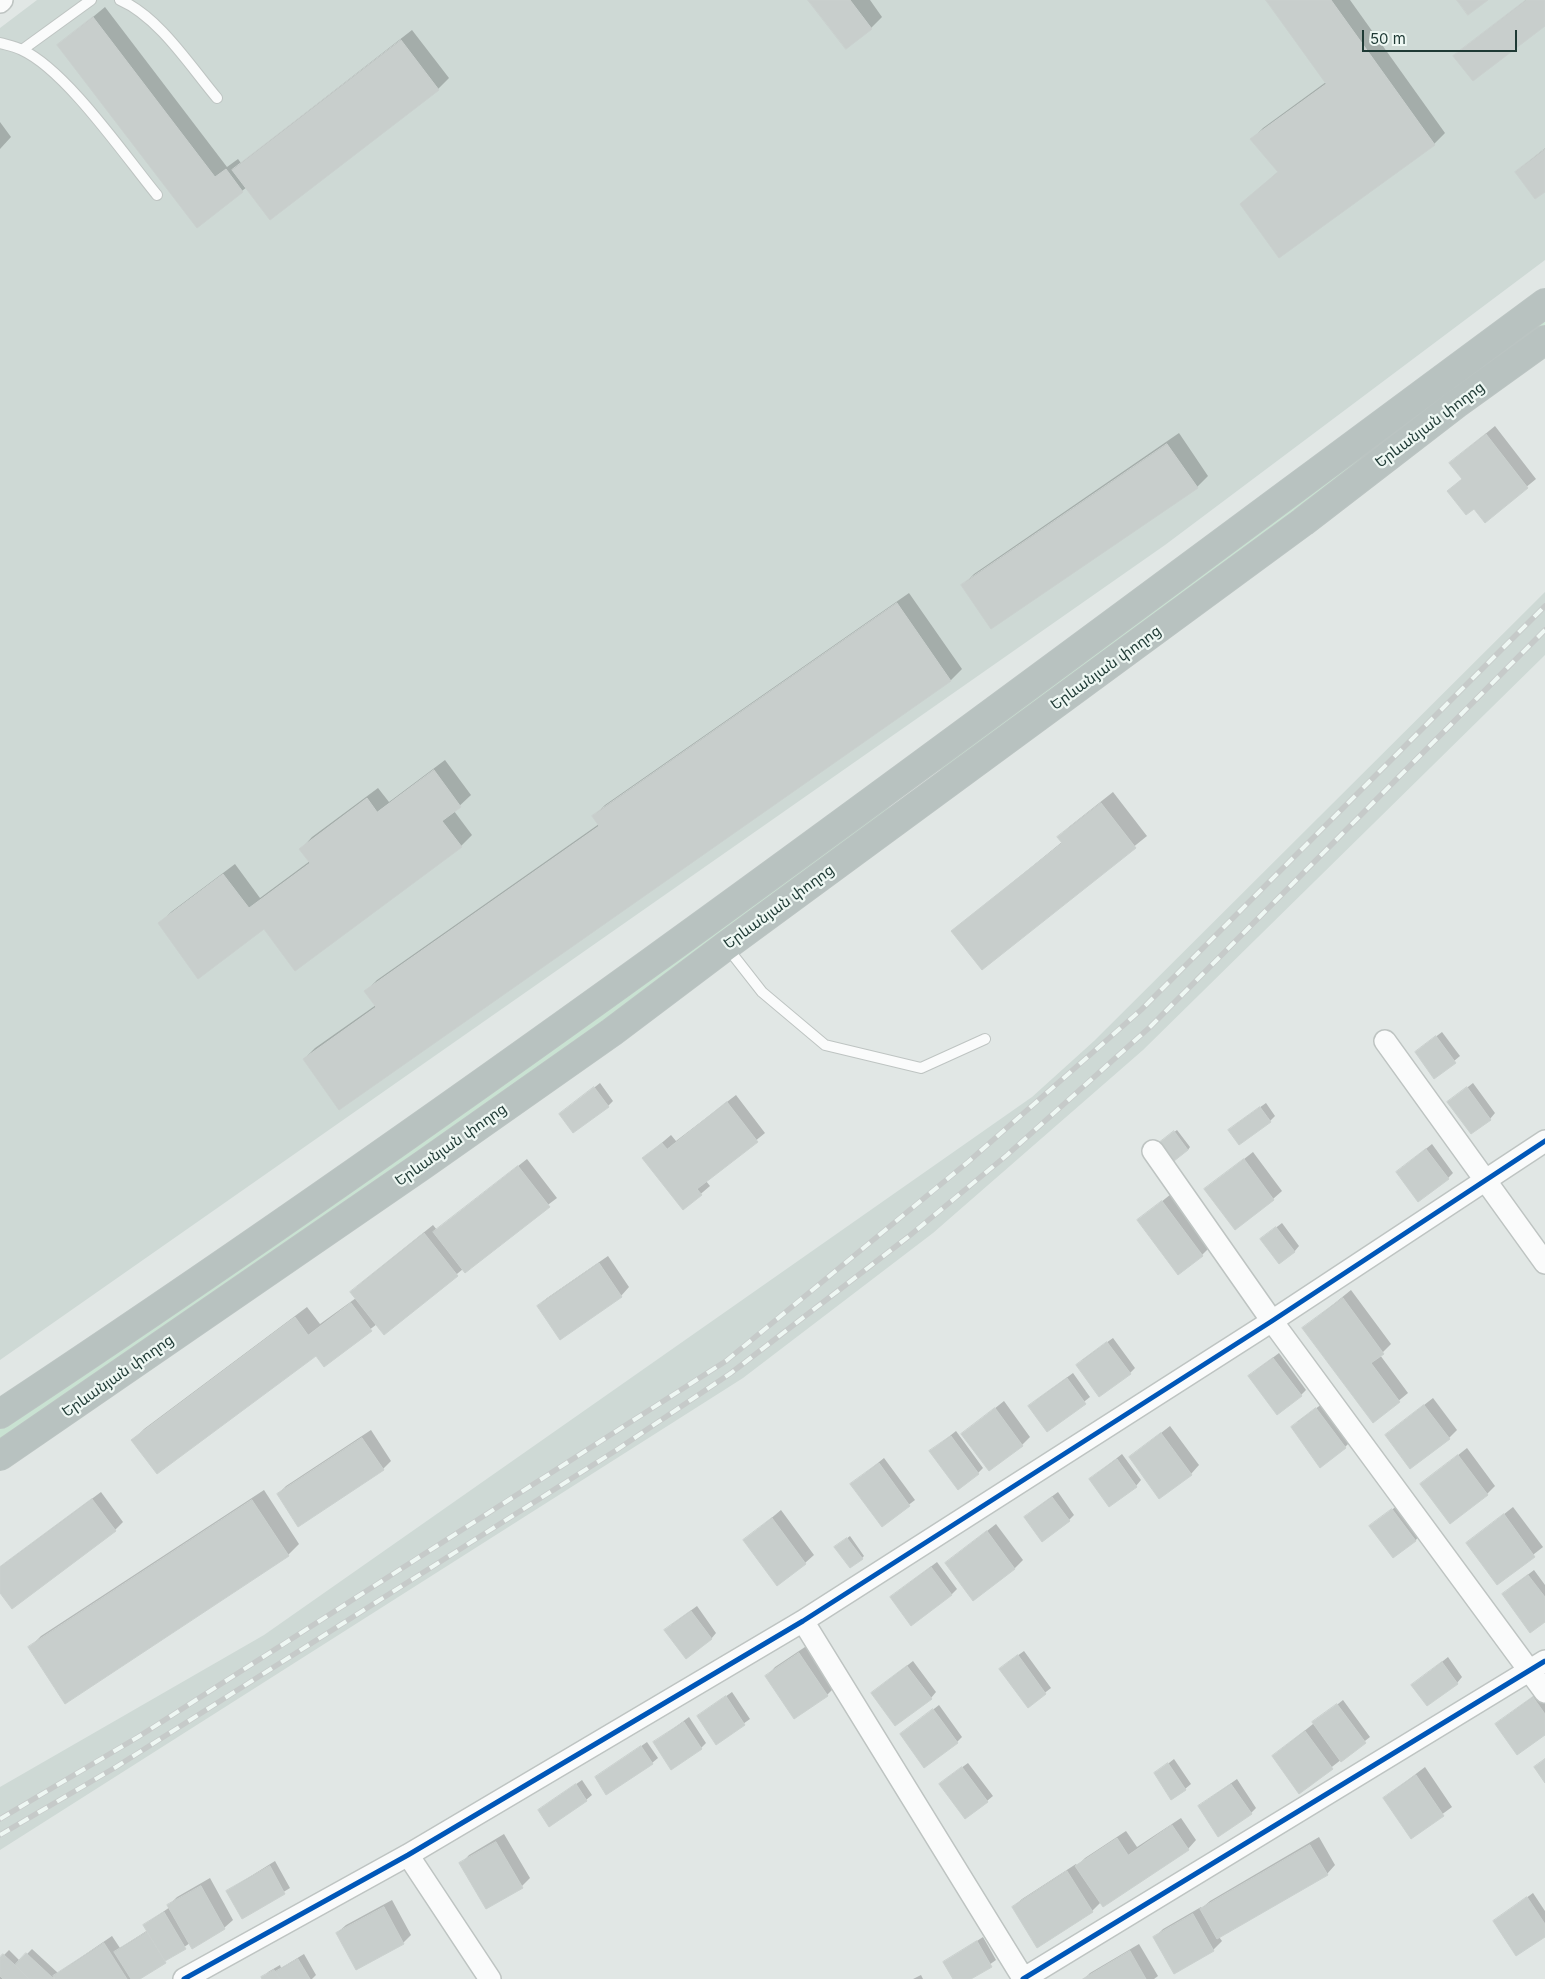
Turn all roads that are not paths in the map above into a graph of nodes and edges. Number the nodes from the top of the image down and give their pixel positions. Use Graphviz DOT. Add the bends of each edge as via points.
graph roads {
  1 [pos="92,0"];
  2 [pos="120,0"];
  3 [pos="0,42"];
  4 [pos="22,50"];
  5 [pos="218,98"];
  6 [pos="157,195"];
  7 [pos="1545,303"];
  8 [pos="1545,340"];
  9 [pos="900,779"];
  10 [pos="921,805"];
  11 [pos="726,946"];
  12 [pos="593,1004"];
  13 [pos="612,1032"];
  14 [pos="985,1039"];
  15 [pos="1385,1041"];
  16 [pos="1545,1141"];
  17 [pos="1153,1151"];
  18 [pos="1487,1181"];
  19 [pos="1545,1263"];
  20 [pos="1272,1321"];
  21 [pos="0,1414"];
  22 [pos="0,1456"];
  23 [pos="803,1621"];
  24 [pos="1537,1667"];
  25 [pos="1545,1692"];
  26 [pos="408,1855"];
  27 [pos="184,1979"];
  28 [pos="490,1979"];
  29 [pos="1023,1979"];
  1 -- 4 [label="lane"];
  2 -- 5 [label="lane" via="134,6 152,22"];
  3 -- 4 [label="lane"];
  4 -- 6 [label="lane" via="43,63 73,92"];
  7 -- 9 [label="highway, Երևանյան փողոց"];
  8 -- 10 [label="highway, Երևանյան փողոց"];
  9 -- 10 [label="highway"];
  9 -- 12 [label="highway, Երևանյան փողոց"];
  10 -- 11 [label="highway, Երևանյան փողոց"];
  11 -- 13 [label="highway, Երևանյան փողոց"];
  11 -- 14 [label="lane" via="762,992 825,1045 921,1068"];
  12 -- 13 [label="highway"];
  12 -- 21 [label="highway, Երևանյան փողոց"];
  13 -- 22 [label="highway, Երևանյան փողոց"];
  15 -- 18 [label="street"];
  16 -- 18 [label="street"];
  17 -- 20 [label="street"];
  18 -- 19 [label="street"];
  18 -- 20 [label="street"];
  20 -- 23 [label="street"];
  20 -- 24 [label="street"];
  23 -- 26 [label="street"];
  23 -- 29 [label="street"];
  24 -- 25 [label="street"];
  24 -- 29 [label="street"];
  26 -- 27 [label="street"];
  26 -- 28 [label="street"];
}
